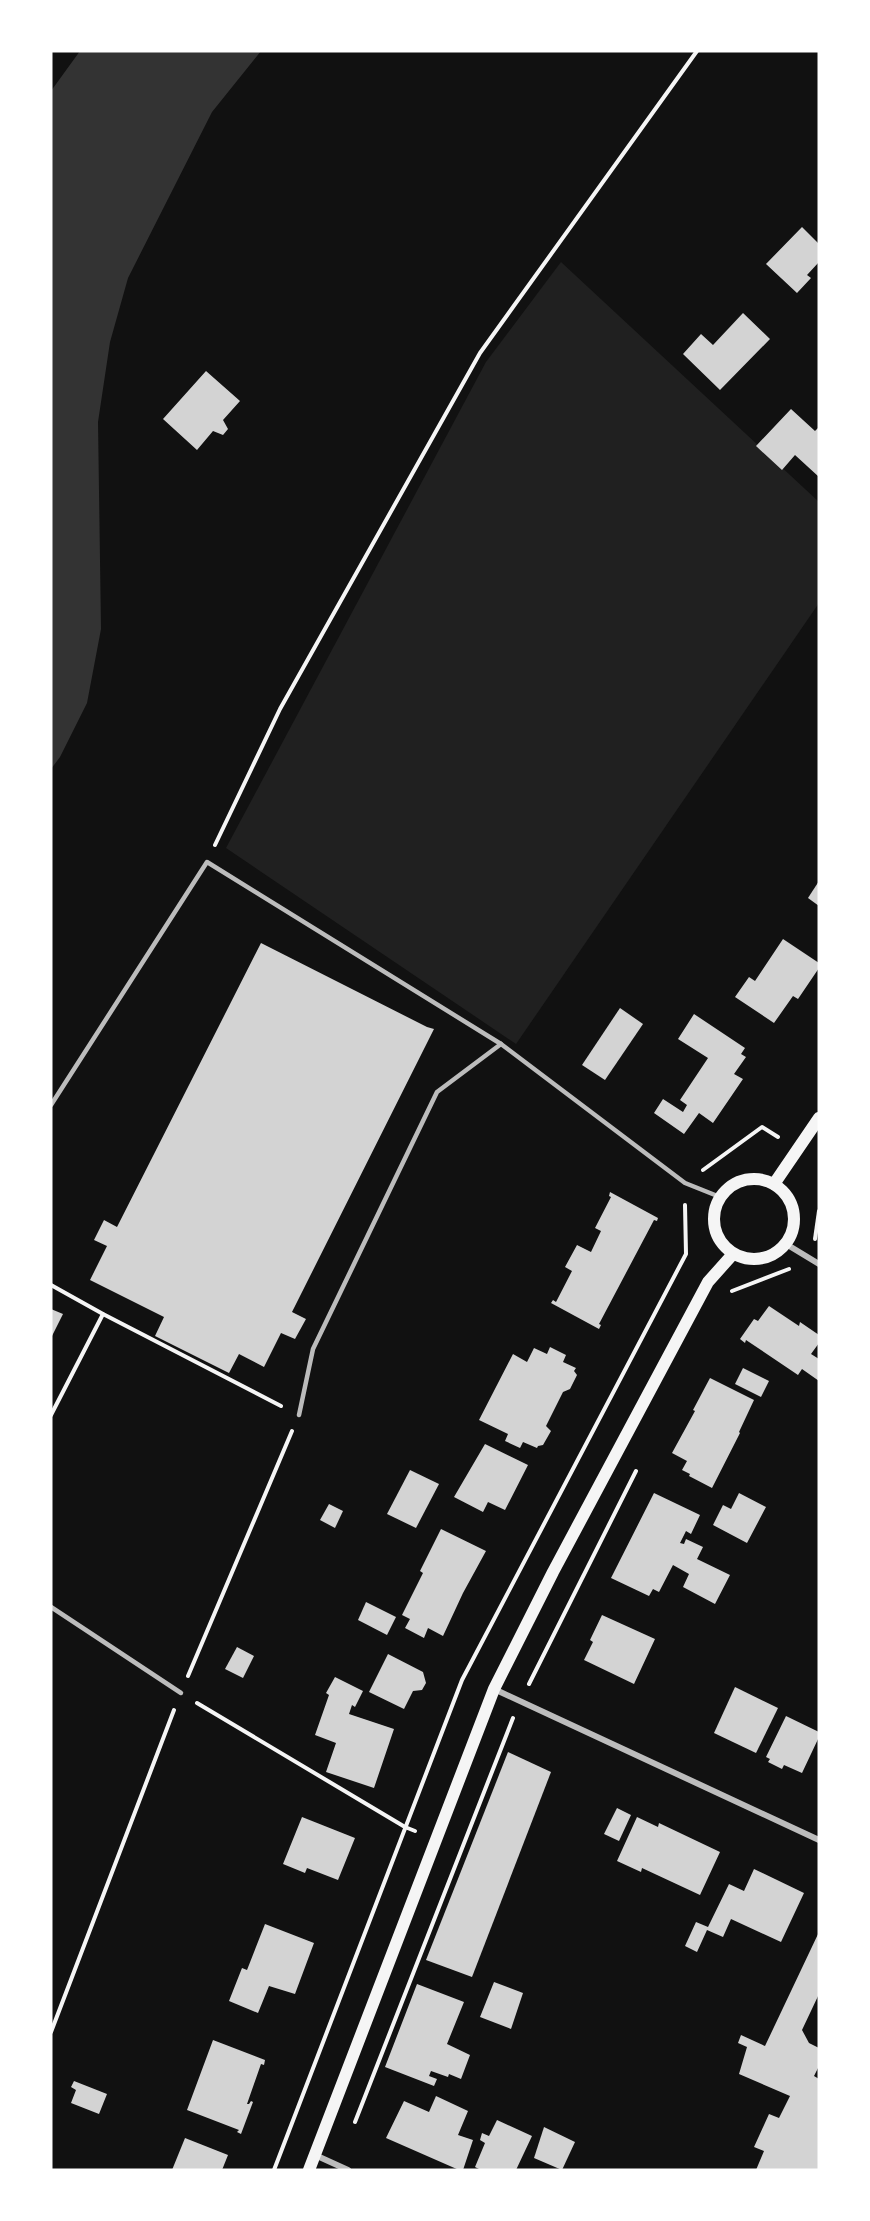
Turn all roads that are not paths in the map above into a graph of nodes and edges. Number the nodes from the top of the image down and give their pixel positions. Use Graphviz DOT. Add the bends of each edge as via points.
graph roads {
  1 [pos="501,1044"];
  2 [pos="51,1105"];
  3 [pos="819,1118"];
  4 [pos="774,1184"];
  5 [pos="720,1197"];
  6 [pos="786,1244"];
  7 [pos="733,1254"];
  8 [pos="816,1262"];
  9 [pos="298,1415"];
  10 [pos="51,1606"];
  11 [pos="494,1689"];
  12 [pos="181,1693"];
  13 [pos="819,1840"];
  14 [pos="315,2154"];
  15 [pos="309,2170"];
  16 [pos="348,2170"];
  1 -- 2 [label="lane" via="207,862"];
  1 -- 5 [label="lane" via="685,1183"];
  1 -- 9 [label="lane" via="437,1092 314,1349"];
  3 -- 4 [label="main road"];
  4 -- 5 [label="main road" via="750,1179 738,1182"];
  4 -- 6 [label="main road" via="788,1199 794,1218"];
  5 -- 7 [label="main road" via="715,1209 716,1234"];
  6 -- 7 [label="main road" via="755,1260"];
  6 -- 8 [label="street"];
  7 -- 11 [label="main road" via="708,1282"];
  10 -- 12 [label="lane"];
  11 -- 13 [label="street"];
  11 -- 14 [label="main road"];
  14 -- 15 [label="main road"];
  14 -- 16 [label="street"];
}
